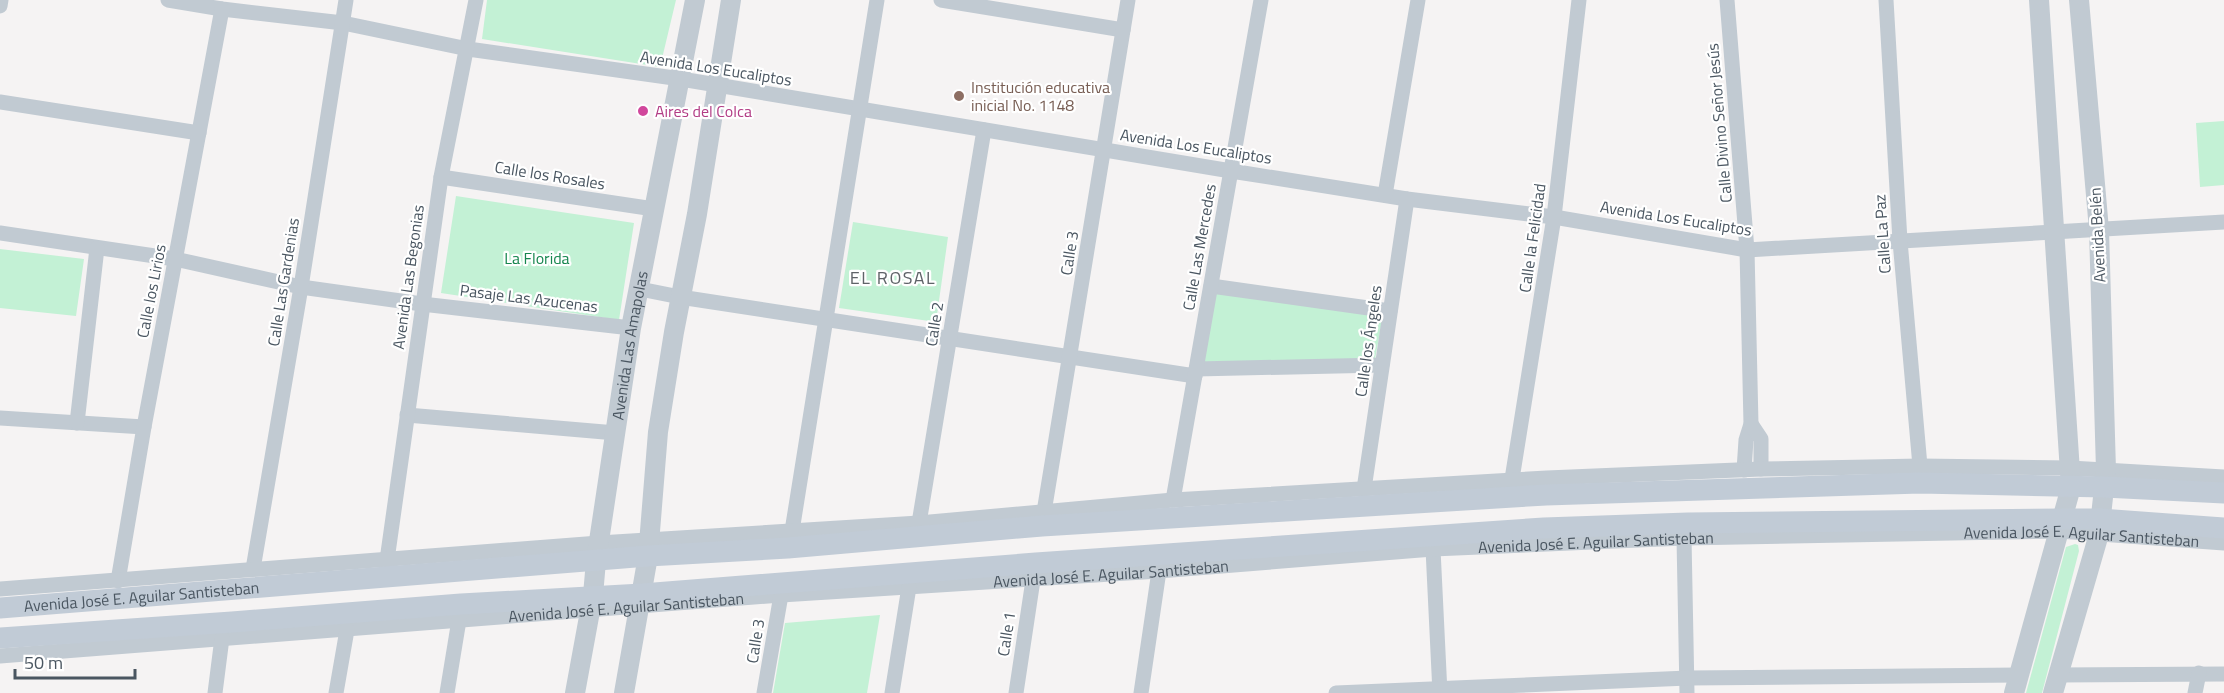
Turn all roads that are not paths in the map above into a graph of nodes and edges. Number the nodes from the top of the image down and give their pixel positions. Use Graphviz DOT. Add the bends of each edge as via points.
graph roads {
  1 [pos="1,0"];
  2 [pos="168,0"];
  3 [pos="346,0"];
  4 [pos="476,0"];
  5 [pos="695,0"];
  6 [pos="731,0"];
  7 [pos="877,0"];
  8 [pos="941,0"];
  9 [pos="1128,0"];
  10 [pos="1261,0"];
  11 [pos="1418,0"];
  12 [pos="1579,0"];
  13 [pos="1727,0"];
  14 [pos="1886,0"];
  15 [pos="2039,0"];
  16 [pos="2079,0"];
  17 [pos="999,5"];
  18 [pos="0,6"];
  19 [pos="222,9"];
  20 [pos="343,23"];
  21 [pos="1123,30"];
  22 [pos="468,49"];
  23 [pos="681,79"];
  24 [pos="717,85"];
  25 [pos="0,102"];
  26 [pos="859,110"];
  27 [pos="984,130"];
  28 [pos="199,133"];
  29 [pos="1104,150"];
  30 [pos="1231,171"];
  31 [pos="441,177"];
  32 [pos="1385,195"];
  33 [pos="1407,199"];
  34 [pos="654,209"];
  35 [pos="1554,217"];
  36 [pos="2224,222"];
  37 [pos="2098,230"];
  38 [pos="2054,232"];
  39 [pos="0,233"];
  40 [pos="1900,241"];
  41 [pos="97,248"];
  42 [pos="1747,250"];
  43 [pos="175,259"];
  44 [pos="1211,286"];
  45 [pos="301,287"];
  46 [pos="640,289"];
  47 [pos="680,297"];
  48 [pos="422,304"];
  49 [pos="1390,311"];
  50 [pos="825,320"];
  51 [pos="632,328"];
  52 [pos="950,339"];
  53 [pos="1070,357"];
  54 [pos="1383,365"];
  55 [pos="1196,373"];
  56 [pos="407,415"];
  57 [pos="0,418"];
  58 [pos="77,423"];
  59 [pos="1751,424"];
  60 [pos="144,427"];
  61 [pos="616,433"];
  62 [pos="1920,466"];
  63 [pos="1761,469"];
  64 [pos="1744,470"];
  65 [pos="2070,477"];
  66 [pos="2224,477"];
  67 [pos="2105,478"];
  68 [pos="1512,479"];
  69 [pos="1364,489"];
  70 [pos="2224,493"];
  71 [pos="1173,500"];
  72 [pos="1044,513"];
  73 [pos="920,523"];
  74 [pos="2060,525"];
  75 [pos="2099,526"];
  76 [pos="2224,528"];
  77 [pos="792,531"];
  78 [pos="1684,538"];
  79 [pos="2224,543"];
  80 [pos="648,548"];
  81 [pos="1433,549"];
  82 [pos="598,552"];
  83 [pos="387,560"];
  84 [pos="253,569"];
  85 [pos="1160,571"];
  86 [pos="1033,580"];
  87 [pos="118,581"];
  88 [pos="909,587"];
  89 [pos="0,589"];
  90 [pos="781,595"];
  91 [pos="641,600"];
  92 [pos="591,603"];
  93 [pos="0,608"];
  94 [pos="459,620"];
  95 [pos="347,630"];
  96 [pos="0,638"];
  97 [pos="222,638"];
  98 [pos="0,656"];
  99 [pos="2199,673"];
  100 [pos="2224,674"];
  101 [pos="2017,684"];
  102 [pos="2056,684"];
  103 [pos="1688,685"];
  104 [pos="1441,690"];
  105 [pos="215,693"];
  106 [pos="336,693"];
  107 [pos="447,693"];
  108 [pos="576,693"];
  109 [pos="624,693"];
  110 [pos="764,693"];
  111 [pos="892,693"];
  112 [pos="1016,693"];
  113 [pos="1141,693"];
  114 [pos="1336,693"];
  115 [pos="2195,693"];
  1 -- 18 [label="street"];
  2 -- 19 [label="street, Avenida Los Eucaliptos"];
  3 -- 20 [label="street, Calle Las Gardenias"];
  4 -- 22 [label="street, Avenida Las Begonias"];
  5 -- 23 [label="street, Avenida Las Amapolas"];
  6 -- 24 [label="street"];
  7 -- 26 [label="street"];
  8 -- 17 [label="street"];
  9 -- 21 [label="street, Calle 3"];
  10 -- 30 [label="street, Calle Las Mercedes"];
  11 -- 32 [label="street"];
  12 -- 35 [label="street, Calle la Felicidad"];
  13 -- 42 [label="street, Calle Divino Señor Jesús"];
  14 -- 40 [label="street, Calle La Paz"];
  15 -- 38 [label="street"];
  16 -- 37 [label="street, Avenida Belén"];
  17 -- 21 [label="street"];
  19 -- 20 [label="street, Avenida Los Eucaliptos"];
  19 -- 28 [label="street, Calle los Lirios"];
  20 -- 22 [label="street, Avenida Los Eucaliptos"];
  20 -- 45 [label="street, Calle Las Gardenias"];
  21 -- 29 [label="street, Calle 3"];
  22 -- 23 [label="street, Avenida Los Eucaliptos"];
  22 -- 31 [label="street, Avenida Las Begonias"];
  23 -- 24 [label="street, Avenida Los Eucaliptos"];
  23 -- 34 [label="street, Avenida Las Amapolas"];
  24 -- 26 [label="street, Avenida Los Eucaliptos"];
  24 -- 47 [label="street"];
  25 -- 28 [label="street"];
  26 -- 27 [label="street, Avenida Los Eucaliptos"];
  26 -- 50 [label="street"];
  27 -- 29 [label="street, Avenida Los Eucaliptos"];
  27 -- 52 [label="street, Calle 2"];
  28 -- 43 [label="street, Calle los Lirios"];
  29 -- 30 [label="street, Avenida Los Eucaliptos"];
  29 -- 53 [label="street, Calle 3"];
  30 -- 32 [label="street, Avenida Los Eucaliptos"];
  30 -- 44 [label="street, Calle Las Mercedes"];
  31 -- 34 [label="street, Calle los Rosales"];
  31 -- 48 [label="street, Avenida Las Begonias"];
  32 -- 33 [label="street, Avenida Los Eucaliptos"];
  33 -- 35 [label="street, Avenida Los Eucaliptos"];
  33 -- 49 [label="street, Calle los Ángeles"];
  34 -- 46 [label="street, Avenida Las Amapolas"];
  35 -- 42 [label="street, Avenida Los Eucaliptos"];
  35 -- 68 [label="street, Calle la Felicidad"];
  36 -- 37 [label="street, Avenida Los Eucaliptos"];
  37 -- 38 [label="street, Avenida Los Eucaliptos"];
  37 -- 67 [label="street, Avenida Belén"];
  38 -- 40 [label="street, Avenida Los Eucaliptos"];
  38 -- 65 [label="street"];
  39 -- 41 [label="street, Pasaje Las Azucenas"];
  40 -- 42 [label="street, Avenida Los Eucaliptos"];
  40 -- 62 [label="street, Calle La Paz"];
  41 -- 43 [label="street, Pasaje Las Azucenas"];
  41 -- 58 [label="street"];
  42 -- 59 [label="street, Calle Divino Señor Jesús"];
  43 -- 45 [label="street, Pasaje Las Azucenas"];
  43 -- 60 [label="street, Calle los Lirios"];
  44 -- 49 [label="street"];
  44 -- 55 [label="street, Calle Las Mercedes"];
  45 -- 48 [label="street, Pasaje Las Azucenas"];
  45 -- 84 [label="street, Calle Las Gardenias"];
  46 -- 47 [label="street"];
  46 -- 51 [label="street, Avenida Las Amapolas"];
  47 -- 50 [label="street"];
  47 -- 80 [label="street" via="658,432"];
  48 -- 51 [label="street, Pasaje Las Azucenas"];
  48 -- 56 [label="street, Avenida Las Begonias"];
  49 -- 54 [label="street, Calle los Ángeles"];
  50 -- 52 [label="street"];
  50 -- 77 [label="street"];
  51 -- 61 [label="street, Avenida Las Amapolas"];
  52 -- 53 [label="street"];
  52 -- 73 [label="street, Calle 2"];
  53 -- 55 [label="street"];
  53 -- 72 [label="street, Calle 3"];
  54 -- 55 [label="street"];
  54 -- 69 [label="street, Calle los Ángeles"];
  55 -- 71 [label="street, Calle Las Mercedes"];
  56 -- 61 [label="street"];
  56 -- 83 [label="street, Avenida Las Begonias"];
  57 -- 58 [label="street"];
  58 -- 60 [label="street"];
  59 -- 63 [label="street, Calle Divino Señor Jesús" via="1761,439"];
  59 -- 64 [label="street, Calle Divino Señor Jesús"];
  60 -- 87 [label="street, Calle los Lirios"];
  61 -- 82 [label="street, Avenida Las Amapolas"];
  62 -- 63 [label="street, Avenida José E. Aguilar Santisteban"];
  62 -- 65 [label="street, Avenida José E. Aguilar Santisteban"];
  63 -- 64 [label="street, Avenida José E. Aguilar Santisteban"];
  64 -- 68 [label="street, Avenida José E. Aguilar Santisteban"];
  65 -- 67 [label="main road, Avenida José E. Aguilar Santisteban"];
  65 -- 74 [label="street"];
  65 -- 80 [label="main road, Avenida José E. Aguilar Santisteban" via="1546,495 1170,517 788,548"];
  66 -- 67 [label="street, Avenida José E. Aguilar Santisteban"];
  67 -- 70 [label="main road, Avenida José E. Aguilar Santisteban"];
  67 -- 75 [label="street, Avenida Belén"];
  68 -- 69 [label="street, Avenida José E. Aguilar Santisteban"];
  69 -- 71 [label="street, Avenida José E. Aguilar Santisteban"];
  71 -- 72 [label="street, Avenida José E. Aguilar Santisteban"];
  72 -- 73 [label="street, Avenida José E. Aguilar Santisteban"];
  73 -- 77 [label="street, Avenida José E. Aguilar Santisteban"];
  74 -- 75 [label="main road, Avenida José E. Aguilar Santisteban"];
  74 -- 78 [label="street, Avenida José E. Aguilar Santisteban"];
  74 -- 91 [label="main road, Avenida José E. Aguilar Santisteban" via="1688,523 1544,528 1013,564"];
  74 -- 101 [label="street"];
  75 -- 76 [label="main road, Avenida José E. Aguilar Santisteban"];
  75 -- 79 [label="street, Avenida José E. Aguilar Santisteban"];
  75 -- 102 [label="street, Avenida Belén"];
  77 -- 80 [label="street, Avenida José E. Aguilar Santisteban"];
  78 -- 81 [label="street, Avenida José E. Aguilar Santisteban"];
  78 -- 103 [label="street"];
  80 -- 82 [label="main road, Avenida José E. Aguilar Santisteban"];
  80 -- 91 [label="street"];
  81 -- 85 [label="street, Avenida José E. Aguilar Santisteban"];
  81 -- 104 [label="street"];
  82 -- 83 [label="street, Avenida José E. Aguilar Santisteban"];
  82 -- 92 [label="street, Avenida Las Amapolas"];
  82 -- 93 [label="main road, Avenida José E. Aguilar Santisteban"];
  83 -- 84 [label="street, Avenida José E. Aguilar Santisteban"];
  84 -- 87 [label="street, Avenida José E. Aguilar Santisteban"];
  85 -- 86 [label="street, Avenida José E. Aguilar Santisteban"];
  85 -- 113 [label="street"];
  86 -- 88 [label="street, Avenida José E. Aguilar Santisteban"];
  86 -- 112 [label="street, Calle 1"];
  87 -- 89 [label="street, Avenida José E. Aguilar Santisteban"];
  88 -- 90 [label="street, Avenida José E. Aguilar Santisteban"];
  88 -- 111 [label="street"];
  90 -- 91 [label="street, Avenida José E. Aguilar Santisteban"];
  90 -- 110 [label="street, Calle 3"];
  91 -- 92 [label="main road, Avenida José E. Aguilar Santisteban"];
  91 -- 109 [label="street"];
  92 -- 94 [label="street, Avenida José E. Aguilar Santisteban"];
  92 -- 96 [label="main road, Avenida José E. Aguilar Santisteban"];
  92 -- 108 [label="street, Avenida Las Amapolas"];
  94 -- 95 [label="street, Avenida José E. Aguilar Santisteban"];
  94 -- 107 [label="street"];
  95 -- 97 [label="street, Avenida José E. Aguilar Santisteban"];
  95 -- 106 [label="street"];
  97 -- 98 [label="street, Avenida José E. Aguilar Santisteban"];
  97 -- 105 [label="street"];
  99 -- 100 [label="street"];
  99 -- 102 [label="street"];
  99 -- 115 [label="street"];
  101 -- 103 [label="street"];
  103 -- 104 [label="street"];
  104 -- 114 [label="street"];
}
